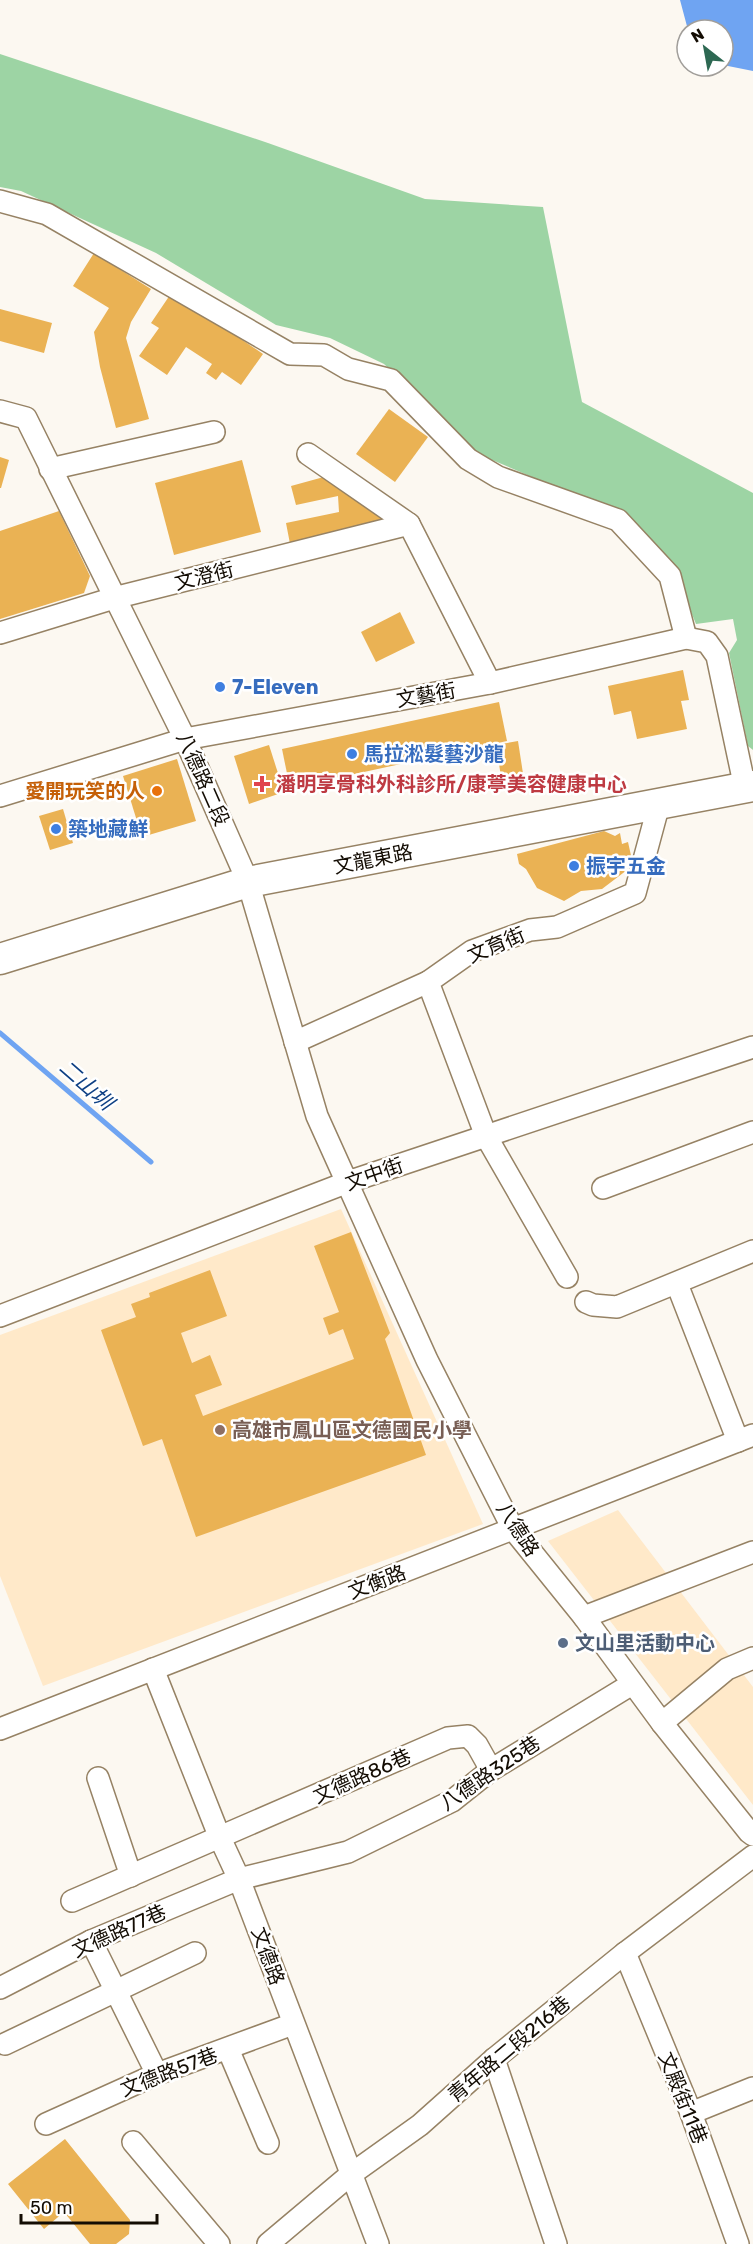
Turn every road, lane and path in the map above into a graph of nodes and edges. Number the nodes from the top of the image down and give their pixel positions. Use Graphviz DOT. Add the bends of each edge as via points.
graph roads {
  1 [pos="0,201"];
  2 [pos="0,411"];
  3 [pos="214,432"];
  4 [pos="308,454"];
  5 [pos="50,469"];
  6 [pos="409,524"];
  7 [pos="114,598"];
  8 [pos="0,633"];
  9 [pos="686,638"];
  10 [pos="490,683"];
  11 [pos="185,739"];
  12 [pos="749,787"];
  13 [pos="0,796"];
  14 [pos="659,804"];
  15 [pos="248,882"];
  16 [pos="0,959"];
  17 [pos="428,982"];
  18 [pos="296,1042"];
  19 [pos="753,1047"];
  20 [pos="753,1132"];
  21 [pos="486,1136"];
  22 [pos="348,1182"];
  23 [pos="603,1188"];
  24 [pos="753,1251"];
  25 [pos="567,1277"];
  26 [pos="677,1284"];
  27 [pos="586,1302"];
  28 [pos="0,1317"];
  29 [pos="746,1438"];
  30 [pos="513,1529"];
  31 [pos="753,1552"];
  32 [pos="584,1617"];
  33 [pos="753,1659"];
  34 [pos="153,1669"];
  35 [pos="632,1684"];
  36 [pos="662,1723"];
  37 [pos="0,1729"];
  38 [pos="491,1770"];
  39 [pos="98,1778"];
  40 [pos="753,1834"];
  41 [pos="220,1838"];
  42 [pos="753,1856"];
  43 [pos="131,1876"];
  44 [pos="239,1879"];
  45 [pos="72,1901"];
  46 [pos="91,1941"];
  47 [pos="195,1953"];
  48 [pos="625,1953"];
  49 [pos="0,1988"];
  50 [pos="116,1992"];
  51 [pos="293,2024"];
  52 [pos="4,2044"];
  53 [pos="228,2049"];
  54 [pos="494,2059"];
  55 [pos="157,2074"];
  56 [pos="753,2088"];
  57 [pos="690,2113"];
  58 [pos="46,2124"];
  59 [pos="133,2142"];
  60 [pos="268,2143"];
  61 [pos="350,2175"];
  62 [pos="219,2244"];
  63 [pos="268,2244"];
  64 [pos="378,2244"];
  65 [pos="556,2244"];
  66 [pos="738,2244"];
  1 -- 9 [label="street" via="47,214 290,354 324,355 348,369 391,380 468,459 498,477 618,520 670,576"];
  2 -- 5 [label="street, 八德路二段" via="26,418"];
  3 -- 5 [label="street"];
  4 -- 6 [label="street"];
  5 -- 7 [label="street, 八德路二段"];
  6 -- 7 [label="street, 文澄街"];
  6 -- 10 [label="street"];
  7 -- 8 [label="street, 文澄街"];
  7 -- 11 [label="street, 八德路二段"];
  9 -- 10 [label="street, 文藝街"];
  9 -- 12 [label="street" via="707,642 717,656"];
  10 -- 11 [label="street, 文藝街"];
  11 -- 13 [label="street, 文藝街"];
  11 -- 15 [label="street, 八德路二段"];
  12 -- 14 [label="street, 文龍東路"];
  14 -- 15 [label="street, 文龍東路"];
  14 -- 17 [label="street, 文育街" via="634,893 556,927 530,930 472,951"];
  15 -- 16 [label="street, 文龍東路"];
  15 -- 18 [label="street, 八德路二段"];
  17 -- 18 [label="street"];
  17 -- 21 [label="street"];
  18 -- 22 [label="street, 八德路二段" via="317,1116"];
  19 -- 21 [label="street, 文中街"];
  20 -- 23 [label="street"];
  21 -- 22 [label="street, 文中街"];
  21 -- 25 [label="street"];
  22 -- 28 [label="street, 文中街"];
  22 -- 30 [label="street, 八德路" via="427,1360"];
  24 -- 26 [label="street"];
  26 -- 27 [label="street" via="617,1307"];
  26 -- 29 [label="street"];
  29 -- 30 [label="street, 文衡路"];
  30 -- 32 [label="street, 八德路"];
  30 -- 34 [label="street, 文衡路"];
  31 -- 32 [label="street"];
  32 -- 35 [label="street, 八德路"];
  33 -- 36 [label="street" via="727,1669"];
  34 -- 37 [label="street, 文衡路"];
  34 -- 41 [label="street, 文德路"];
  35 -- 36 [label="street, 八德路"];
  35 -- 38 [label="street, 八德路325巷"];
  36 -- 40 [label="street, 八德路"];
  38 -- 41 [label="street, 文德路86巷" via="468,1736 448,1738"];
  38 -- 44 [label="street, 八德路325巷" via="452,1801 348,1852"];
  39 -- 43 [label="street"];
  41 -- 43 [label="street"];
  41 -- 44 [label="street, 文德路"];
  42 -- 48 [label="street, 青年路二段216巷"];
  43 -- 45 [label="street"];
  44 -- 46 [label="street, 文德路77巷"];
  44 -- 51 [label="street, 文德路"];
  46 -- 49 [label="street, 文德路77巷"];
  46 -- 50 [label="street"];
  47 -- 50 [label="street"];
  48 -- 54 [label="street, 青年路二段216巷"];
  48 -- 57 [label="street, 文殿街11巷"];
  50 -- 52 [label="street"];
  50 -- 55 [label="street"];
  51 -- 53 [label="street, 文德路57巷"];
  51 -- 61 [label="street, 文德路"];
  53 -- 55 [label="street, 文德路57巷"];
  53 -- 60 [label="street"];
  54 -- 61 [label="street, 青年路二段216巷" via="420,2125"];
  54 -- 65 [label="street"];
  55 -- 58 [label="street, 文德路57巷"];
  56 -- 57 [label="street"];
  57 -- 66 [label="street, 文殿街11巷"];
  59 -- 62 [label="street"];
  61 -- 63 [label="street, 青年路二段216巷"];
  61 -- 64 [label="street, 文德路"];
}
